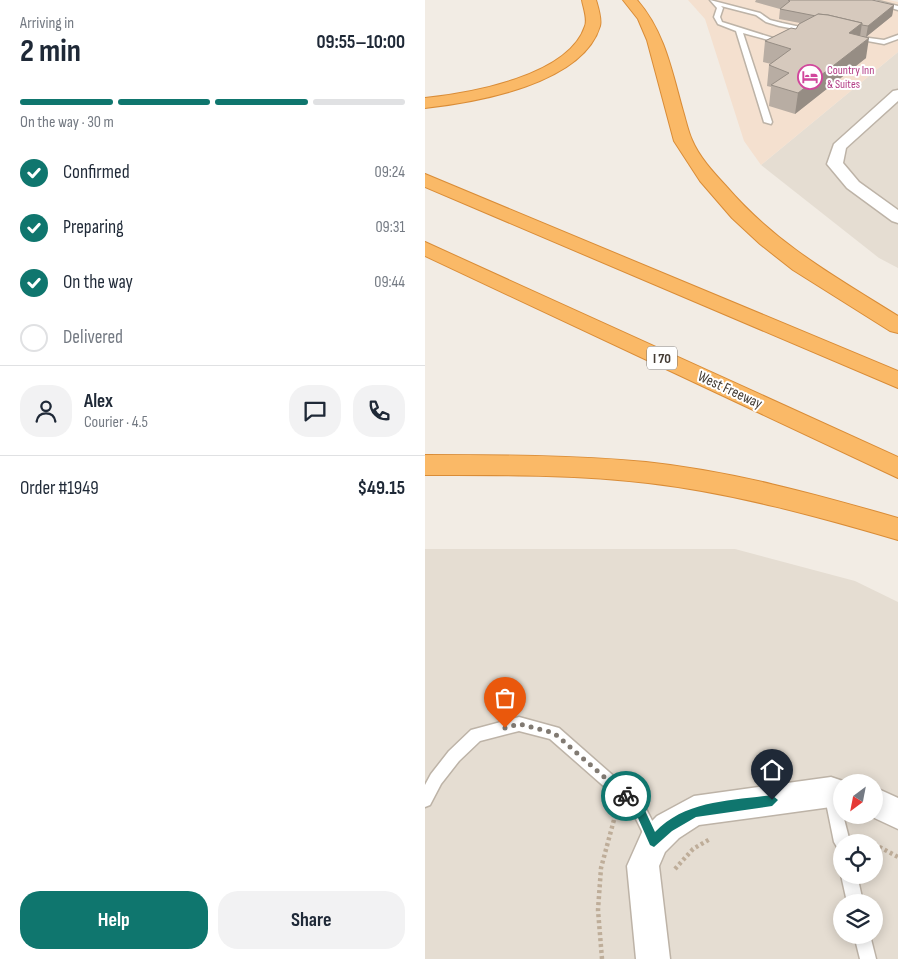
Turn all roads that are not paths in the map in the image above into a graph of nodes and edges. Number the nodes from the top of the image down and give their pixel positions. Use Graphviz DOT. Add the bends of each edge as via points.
graph roads {
  1 [pos="589,0"];
  2 [pos="630,0"];
  3 [pos="867,0"];
  4 [pos="713,1"];
  5 [pos="898,8"];
  6 [pos="758,14"];
  7 [pos="781,17"];
  8 [pos="802,22"];
  9 [pos="739,30"];
  10 [pos="843,35"];
  11 [pos="898,37"];
  12 [pos="793,45"];
  13 [pos="898,94"];
  14 [pos="425,103"];
  15 [pos="769,122"];
  16 [pos="425,180"];
  17 [pos="898,218"];
  18 [pos="425,248"];
  19 [pos="898,326"];
  20 [pos="898,380"];
  21 [pos="425,466"];
  22 [pos="898,468"];
  23 [pos="898,529"];
  24 [pos="833,794"];
  25 [pos="425,800"];
  26 [pos="883,806"];
  27 [pos="898,814"];
  28 [pos="654,841"];
  29 [pos="864,944"];
  30 [pos="653,959"];
  31 [pos="868,959"];
  1 -- 14 [label="highway" via="595,17 586,43 554,68 499,90"];
  2 -- 19 [label="highway" via="645,18 655,40 683,142 707,177 767,240"];
  3 -- 5 [label="lane"];
  4 -- 6 [label="lane"];
  4 -- 9 [label="lane" via="720,8 717,17 720,22"];
  6 -- 7 [label="lane"];
  6 -- 8 [label="lane" via="781,25 817,30"];
  9 -- 12 [label="lane"];
  9 -- 15 [label="lane"];
  10 -- 11 [label="lane" via="884,42"];
  13 -- 17 [label="street" via="839,146 835,164 853,185"];
  16 -- 20 [label="highway"];
  18 -- 22 [label="highway, West Freeway / I 70"];
  21 -- 23 [label="highway" via="611,469 701,480 807,502"];
  24 -- 28 [label="street" via="694,811 668,827"];
  25 -- 28 [label="lane" via="435,778 476,735 519,724 554,733 637,806"];
  26 -- 27 [label="street"];
  28 -- 30 [label="street" via="643,866"];
  29 -- 31 [label="lane"];
}
